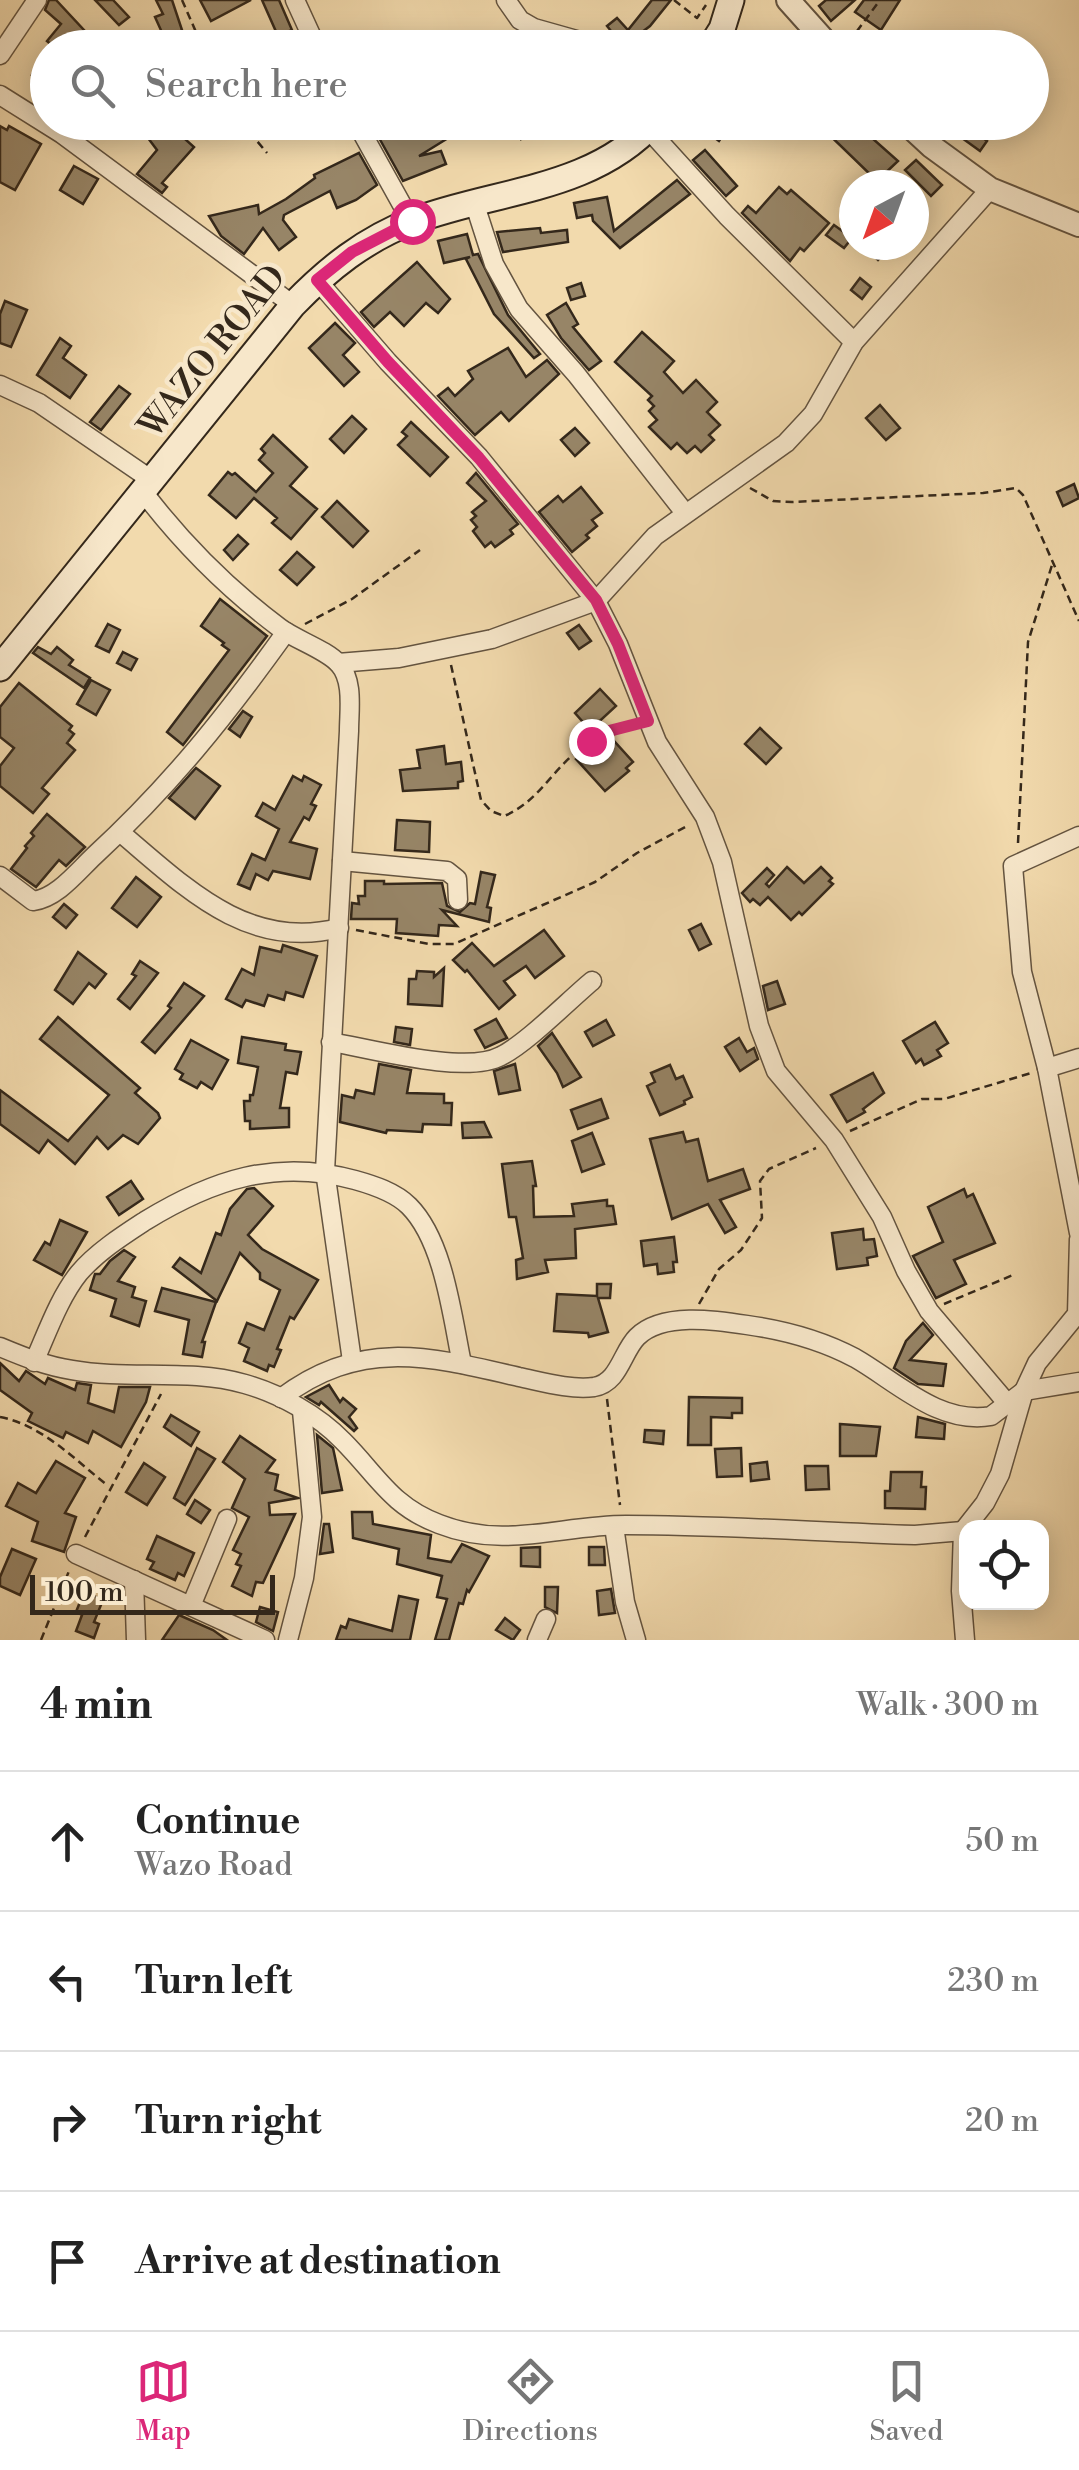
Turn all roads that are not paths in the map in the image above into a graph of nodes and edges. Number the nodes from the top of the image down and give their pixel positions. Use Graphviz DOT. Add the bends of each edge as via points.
graph roads {
  1 [pos="37,0"];
  2 [pos="295,0"];
  3 [pos="506,0"];
  4 [pos="731,0"];
  5 [pos="788,0"];
  6 [pos="309,30"];
  7 [pos="541,30"];
  8 [pos="721,30"];
  9 [pos="815,30"];
  10 [pos="0,55"];
  11 [pos="0,96"];
  12 [pos="30,114"];
  13 [pos="70,140"];
  14 [pos="366,140"];
  15 [pos="634,140"];
  16 [pos="663,140"];
  17 [pos="924,140"];
  18 [pos="990,189"];
  19 [pos="474,202"];
  20 [pos="412,221"];
  21 [pos="1079,225"];
  22 [pos="317,280"];
  23 [pos="294,305"];
  24 [pos="854,342"];
  25 [pos="0,385"];
  26 [pos="148,487"];
  27 [pos="685,512"];
  28 [pos="596,600"];
  29 [pos="286,632"];
  30 [pos="338,663"];
  31 [pos="0,668"];
  32 [pos="121,832"];
  33 [pos="1079,836"];
  34 [pos="342,861"];
  35 [pos="0,876"];
  36 [pos="458,900"];
  37 [pos="340,928"];
  38 [pos="592,981"];
  39 [pos="331,1042"];
  40 [pos="1079,1058"];
  41 [pos="1047,1068"];
  42 [pos="324,1171"];
  43 [pos="1079,1236"];
  44 [pos="0,1347"];
  45 [pos="352,1361"];
  46 [pos="34,1362"];
  47 [pos="462,1364"];
  48 [pos="1079,1382"];
  49 [pos="1024,1391"];
  50 [pos="281,1398"];
  51 [pos="1008,1403"];
  52 [pos="302,1411"];
  53 [pos="991,1416"];
  54 [pos="1012,1436"];
  55 [pos="227,1519"];
  56 [pos="971,1520"];
  57 [pos="619,1526"];
  58 [pos="959,1531"];
  59 [pos="76,1554"];
  60 [pos="134,1580"];
  61 [pos="191,1606"];
  62 [pos="962,1610"];
  63 [pos="546,1620"];
  64 [pos="136,1640"];
  65 [pos="265,1640"];
  66 [pos="288,1640"];
  67 [pos="537,1640"];
  68 [pos="636,1640"];
  69 [pos="965,1640"];
  1 -- 10 [label="street"];
  2 -- 6 [label="street"];
  3 -- 7 [label="street" via="520,20"];
  4 -- 8 [label="main road"];
  5 -- 9 [label="street"];
  11 -- 12 [label="street"];
  13 -- 23 [label="street"];
  14 -- 20 [label="street"];
  15 -- 19 [label="main road, WAZO ROAD" via="558,182"];
  16 -- 24 [label="street" via="727,216"];
  17 -- 18 [label="street"];
  18 -- 21 [label="street"];
  18 -- 24 [label="street"];
  19 -- 20 [label="main road, WAZO ROAD"];
  19 -- 27 [label="street" via="494,264 519,310"];
  20 -- 22 [label="main road, WAZO ROAD" via="352,252"];
  22 -- 23 [label="main road, WAZO ROAD"];
  22 -- 28 [label="street" via="479,458"];
  23 -- 26 [label="main road, WAZO ROAD"];
  24 -- 27 [label="street" via="813,414 786,443"];
  25 -- 26 [label="street" via="39,403"];
  26 -- 29 [label="street" via="171,528"];
  26 -- 31 [label="main road, WAZO ROAD"];
  27 -- 28 [label="street"];
  28 -- 30 [label="street" via="492,639"];
  28 -- 51 [label="street" via="648,721 704,816 722,862 759,1026 776,1071 834,1140 929,1310"];
  29 -- 30 [label="street"];
  29 -- 32 [label="street" via="223,720"];
  30 -- 34 [label="street" via="349,694"];
  32 -- 35 [label="street" via="42,900 18,893"];
  32 -- 37 [label="street" via="201,898 262,930 312,935"];
  33 -- 41 [label="street" via="1013,866 1022,972"];
  34 -- 36 [label="street" via="447,871 457,879"];
  34 -- 37 [label="street"];
  37 -- 39 [label="street"];
  38 -- 39 [label="street" via="510,1052 488,1062"];
  39 -- 42 [label="street"];
  40 -- 41 [label="street"];
  41 -- 43 [label="street"];
  42 -- 45 [label="street"];
  42 -- 46 [label="street" via="252,1173 213,1185 118,1238 79,1274"];
  42 -- 47 [label="street" via="378,1186 408,1205 428,1234 443,1278"];
  43 -- 49 [label="street" via="1077,1314 1037,1363"];
  44 -- 46 [label="street"];
  45 -- 47 [label="street" via="401,1356"];
  45 -- 50 [label="street"];
  46 -- 50 [label="street" via="200,1376"];
  47 -- 53 [label="street" via="596,1387 616,1373 646,1330 693,1320 747,1325 853,1357 950,1414"];
  48 -- 49 [label="street"];
  49 -- 51 [label="street"];
  49 -- 54 [label="street"];
  50 -- 52 [label="street"];
  51 -- 53 [label="street"];
  52 -- 57 [label="street" via="332,1430 406,1509 440,1525 526,1537"];
  52 -- 66 [label="street" via="312,1517"];
  53 -- 54 [label="street"];
  54 -- 56 [label="street" via="1000,1474"];
  55 -- 61 [label="street"];
  57 -- 58 [label="street"];
  57 -- 68 [label="street" via="625,1602"];
  59 -- 60 [label="street"];
  60 -- 61 [label="street"];
  60 -- 64 [label="street"];
  61 -- 65 [label="street"];
  62 -- 69 [label="street"];
  63 -- 67 [label="street"];
}
